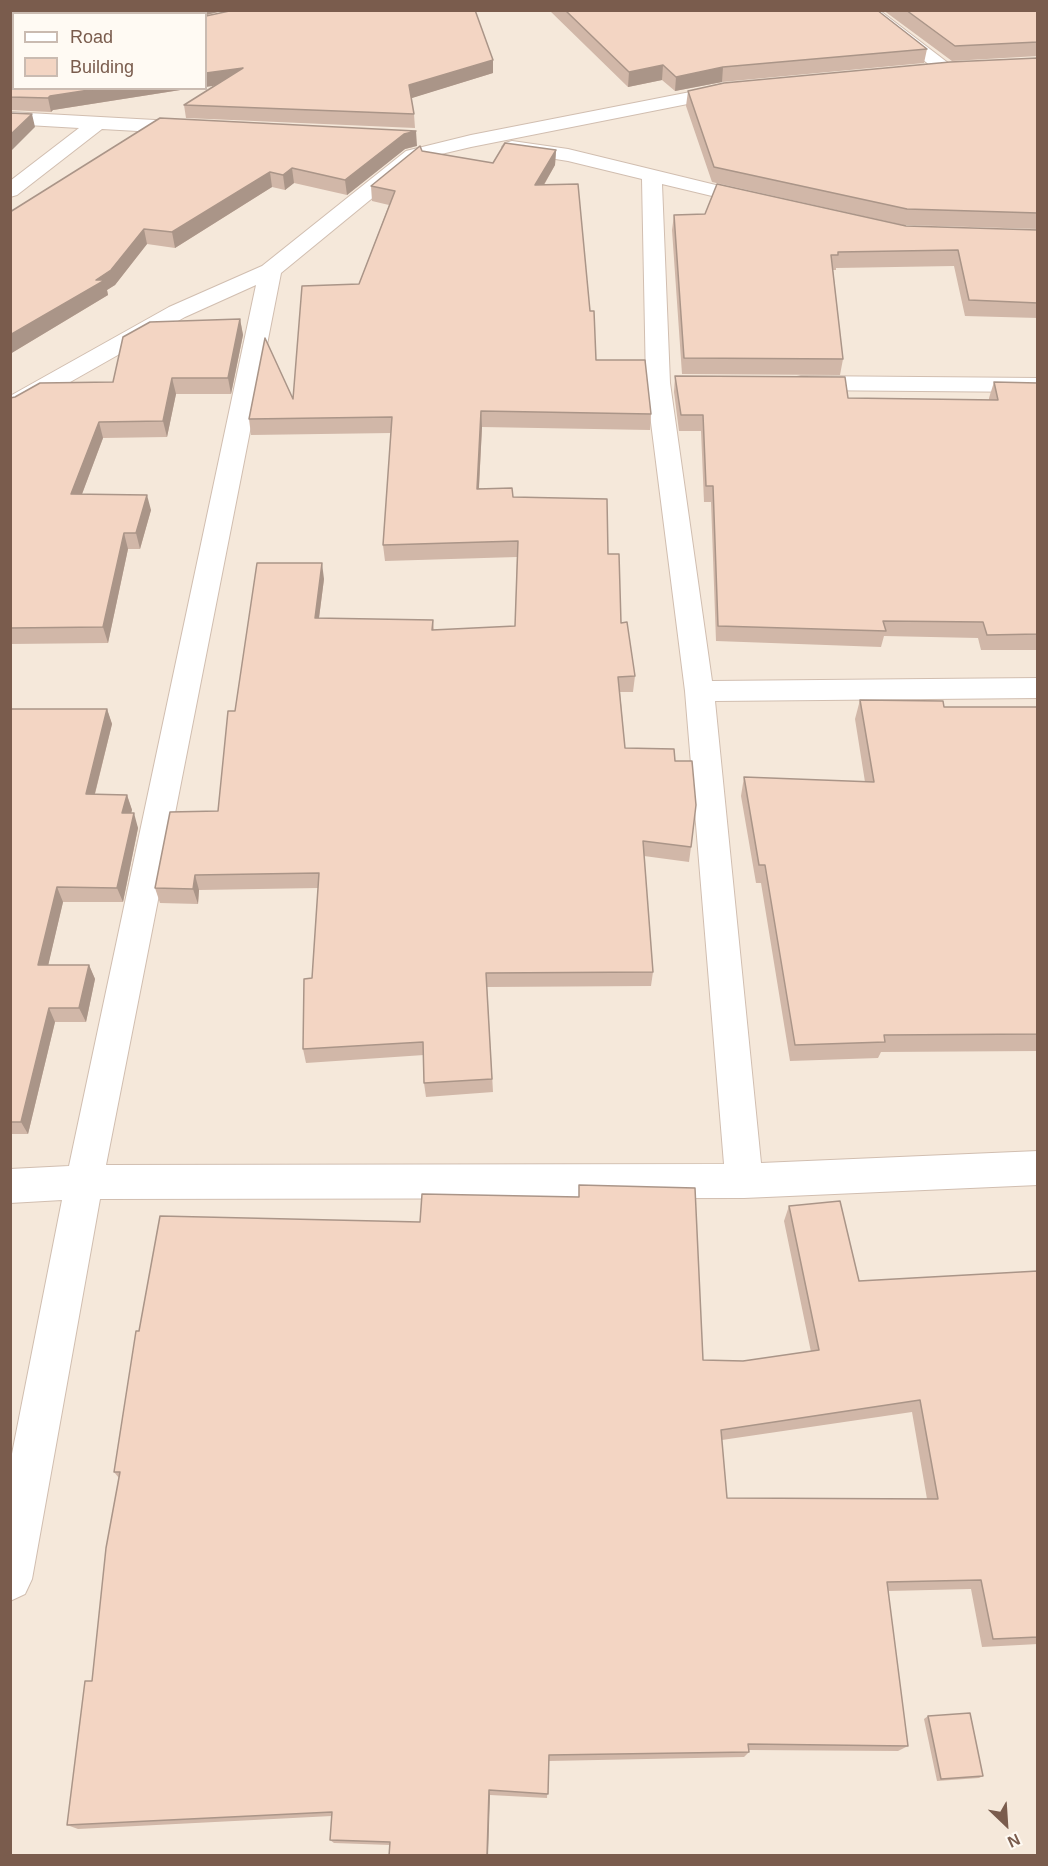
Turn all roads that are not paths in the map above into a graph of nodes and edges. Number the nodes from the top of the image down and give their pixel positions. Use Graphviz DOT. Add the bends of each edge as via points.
graph roads {
  1 [pos="867,10"];
  2 [pos="969,68"];
  3 [pos="947,69"];
  4 [pos="923,71"];
  5 [pos="746,88"];
  6 [pos="10,118"];
  7 [pos="96,124"];
  8 [pos="214,129"];
  9 [pos="401,137"];
  10 [pos="471,141"];
  11 [pos="652,177"];
  12 [pos="10,191"];
  13 [pos="777,206"];
  14 [pos="270,271"];
  15 [pos="777,383"];
  16 [pos="1038,385"];
  17 [pos="10,406"];
  18 [pos="1038,688"];
  19 [pos="699,691"];
  20 [pos="1038,1168"];
  21 [pos="744,1181"];
  22 [pos="84,1182"];
  23 [pos="10,1186"];
  24 [pos="10,1579"];
  1 -- 3 [label="street"];
  2 -- 3 [label="street"];
  3 -- 4 [label="street"];
  5 -- 10 [label="street"];
  6 -- 7 [label="street"];
  7 -- 8 [label="street"];
  7 -- 12 [label="street"];
  9 -- 10 [label="street"];
  10 -- 11 [label="street" via="568,155"];
  10 -- 14 [label="street" via="413,155"];
  11 -- 13 [label="street"];
  11 -- 19 [label="street"];
  14 -- 17 [label="street" via="177,312"];
  14 -- 22 [label="street"];
  15 -- 16 [label="street"];
  18 -- 19 [label="street"];
  19 -- 21 [label="street"];
  20 -- 21 [label="street"];
  21 -- 22 [label="street"];
  22 -- 23 [label="street"];
  22 -- 24 [label="street"];
}
